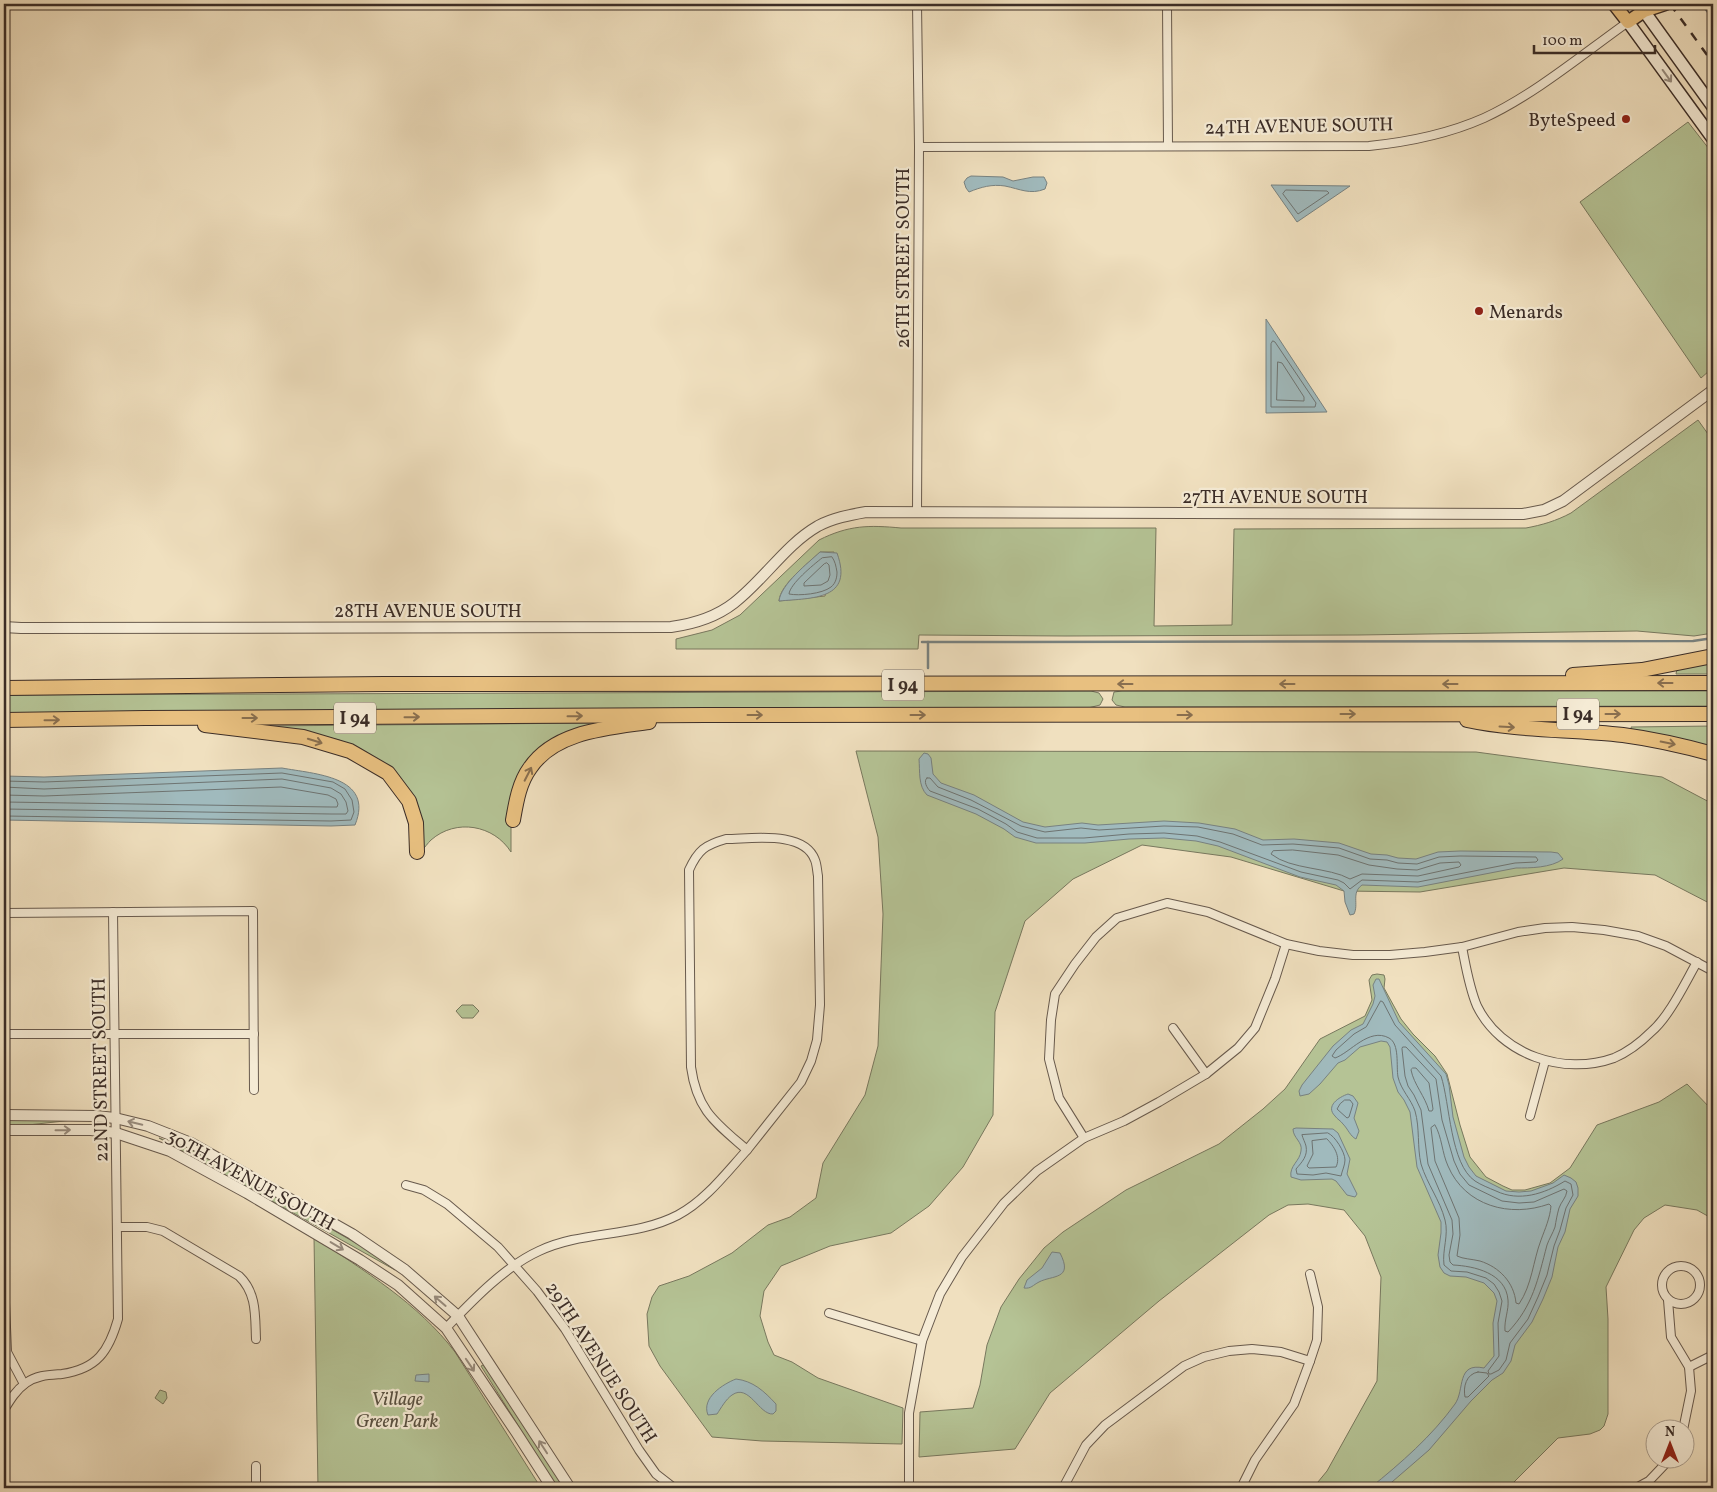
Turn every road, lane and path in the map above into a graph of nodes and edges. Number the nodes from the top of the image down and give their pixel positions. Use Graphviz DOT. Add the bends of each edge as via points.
graph roads {
  1 [pos="917,4"];
  2 [pos="1167,4"];
  3 [pos="1614,4"];
  4 [pos="1665,4"];
  5 [pos="1644,6"];
  6 [pos="1628,22"];
  7 [pos="1713,107"];
  8 [pos="1713,139"];
  9 [pos="919,146"];
  10 [pos="1168,146"];
  11 [pos="1713,390"];
  12 [pos="917,513"];
  13 [pos="803,536"];
  14 [pos="4,628"];
  15 [pos="1713,656"];
  16 [pos="1713,683"];
  17 [pos="1472,684"];
  18 [pos="4,688"];
  19 [pos="1442,714"];
  20 [pos="1713,714"];
  21 [pos="706,715"];
  22 [pos="145,718"];
  23 [pos="4,720"];
  24 [pos="1713,754"];
  25 [pos="514,820"];
  26 [pos="418,852"];
  27 [pos="113,912"];
  28 [pos="4,913"];
  29 [pos="1286,944"];
  30 [pos="1462,947"];
  31 [pos="1697,962"];
  32 [pos="1713,971"];
  33 [pos="1173,1028"];
  34 [pos="4,1034"];
  35 [pos="114,1034"];
  36 [pos="254,1034"];
  37 [pos="1545,1061"];
  38 [pos="1206,1074"];
  39 [pos="254,1090"];
  40 [pos="4,1115"];
  41 [pos="1530,1116"];
  42 [pos="116,1118"];
  43 [pos="4,1130"];
  44 [pos="116,1133"];
  45 [pos="1084,1138"];
  46 [pos="747,1150"];
  47 [pos="406,1185"];
  48 [pos="117,1227"];
  49 [pos="514,1265"];
  50 [pos="1310,1274"];
  51 [pos="4,1278"];
  52 [pos="1668,1300"];
  53 [pos="829,1313"];
  54 [pos="458,1316"];
  55 [pos="446,1328"];
  56 [pos="256,1339"];
  57 [pos="922,1341"];
  58 [pos="1713,1355"];
  59 [pos="1310,1361"];
  60 [pos="1689,1367"];
  61 [pos="24,1384"];
  62 [pos="4,1410"];
  63 [pos="1685,1420"];
  64 [pos="256,1466"];
  65 [pos="1659,1470"];
  66 [pos="256,1488"];
  67 [pos="552,1488"];
  68 [pos="570,1488"];
  69 [pos="674,1488"];
  70 [pos="909,1488"];
  71 [pos="1063,1488"];
  72 [pos="1241,1488"];
  73 [pos="1636,1488"];
  1 -- 9 [label="street, 26TH STREET SOUTH"];
  2 -- 10 [label="street"];
  3 -- 6 [label="main road"];
  4 -- 5 [label="main road, 24TH AVENUE SOUTH"];
  5 -- 6 [label="main road, 24TH AVENUE SOUTH"];
  5 -- 7 [label="main road"];
  6 -- 8 [label="main road, one-way"];
  6 -- 10 [label="street, 24TH AVENUE SOUTH" via="1509,106 1442,133 1370,146"];
  9 -- 10 [label="street, 24TH AVENUE SOUTH"];
  9 -- 12 [label="street, 26TH STREET SOUTH"];
  11 -- 12 [label="street, 27TH AVENUE SOUTH" via="1563,501 1544,510 1523,514"];
  12 -- 13 [label="street, 27TH AVENUE SOUTH" via="866,512 838,518"];
  13 -- 14 [label="street, 28TH AVENUE SOUTH" via="734,603 704,620 671,628"];
  15 -- 17 [label="highway" via="1642,670"];
  16 -- 17 [label="highway, I 94, one-way"];
  17 -- 18 [label="highway, I 94, one-way" via="384,684"];
  19 -- 20 [label="highway, I 94, one-way"];
  21 -- 19 [label="highway, I 94, one-way"];
  19 -- 24 [label="highway, one-way" via="1496,726 1624,735"];
  22 -- 21 [label="highway, I 94, one-way"];
  25 -- 21 [label="highway, one-way" via="518,797 529,769 549,747 590,731"];
  23 -- 22 [label="highway, I 94, one-way"];
  22 -- 26 [label="highway, one-way" via="303,737 350,751 388,773 409,801 416,823"];
  27 -- 28 [label="street"];
  27 -- 35 [label="street, 22ND STREET SOUTH"];
  27 -- 36 [label="street" via="253,911"];
  29 -- 30 [label="street" via="1353,956 1390,956"];
  29 -- 38 [label="street" via="1255,1028 1238,1048"];
  29 -- 45 [label="street" via="1208,912 1167,903 1117,918 1096,938 1055,994 1050,1040 1049,1059 1059,1098"];
  30 -- 31 [label="street" via="1518,932 1572,927 1638,936"];
  30 -- 37 [label="street" via="1472,990 1490,1025 1508,1043"];
  31 -- 32 [label="street"];
  31 -- 37 [label="street" via="1654,1031 1635,1046 1590,1064"];
  33 -- 38 [label="street"];
  34 -- 35 [label="street"];
  35 -- 36 [label="street"];
  35 -- 42 [label="street, 22ND STREET SOUTH"];
  36 -- 39 [label="street"];
  37 -- 41 [label="street"];
  38 -- 45 [label="street" via="1124,1121"];
  40 -- 42 [label="street"];
  42 -- 44 [label="street, 22ND STREET SOUTH"];
  54 -- 42 [label="street, one-way" via="405,1270 352,1234 191,1143 148,1126"];
  43 -- 44 [label="street, 30TH AVENUE SOUTH, one-way"];
  44 -- 48 [label="street, 22ND STREET SOUTH"];
  44 -- 55 [label="street, 30TH AVENUE SOUTH, one-way" via="170,1151 247,1193 398,1285"];
  45 -- 57 [label="street" via="1037,1171 1004,1203 962,1257 940,1294"];
  46 -- 46 [label="street" via="711,1118 693,1081 689,870 699,853 713,843 726,839 786,839 810,852 817,868 819,1025 811,1060 801,1082"];
  46 -- 49 [label="street" via="700,1200 678,1215 638,1229 559,1242"];
  47 -- 49 [label="street, 29TH AVENUE SOUTH" via="424,1190 447,1204 498,1247"];
  48 -- 56 [label="street" via="147,1227 164,1231 239,1276 252,1294"];
  48 -- 61 [label="street, 22ND STREET SOUTH" via="118,1319 102,1356 85,1368 46,1375"];
  49 -- 54 [label="street"];
  49 -- 69 [label="street, 29TH AVENUE SOUTH" via="565,1329 656,1474"];
  50 -- 59 [label="street" via="1318,1307 1316,1340"];
  51 -- 61 [label="street" via="7,1352"];
  52 -- 52 [label="street" via="1662,1289 1663,1276 1672,1268 1685,1266 1696,1272 1700,1284 1697,1296 1686,1304"];
  52 -- 60 [label="street" via="1671,1337"];
  53 -- 57 [label="street"];
  54 -- 55 [label="street"];
  68 -- 54 [label="street, one-way"];
  55 -- 67 [label="street, 30TH AVENUE SOUTH, one-way"];
  57 -- 70 [label="street" via="909,1413"];
  58 -- 60 [label="street"];
  59 -- 71 [label="street" via="1282,1352 1252,1349 1204,1357 1184,1366 1105,1425 1086,1445"];
  59 -- 72 [label="street" via="1294,1404 1255,1460"];
  60 -- 63 [label="street" via="1691,1391"];
  61 -- 62 [label="street, 22ND STREET SOUTH"];
  64 -- 66 [label="street"];
  65 -- 73 [label="street"];
}
